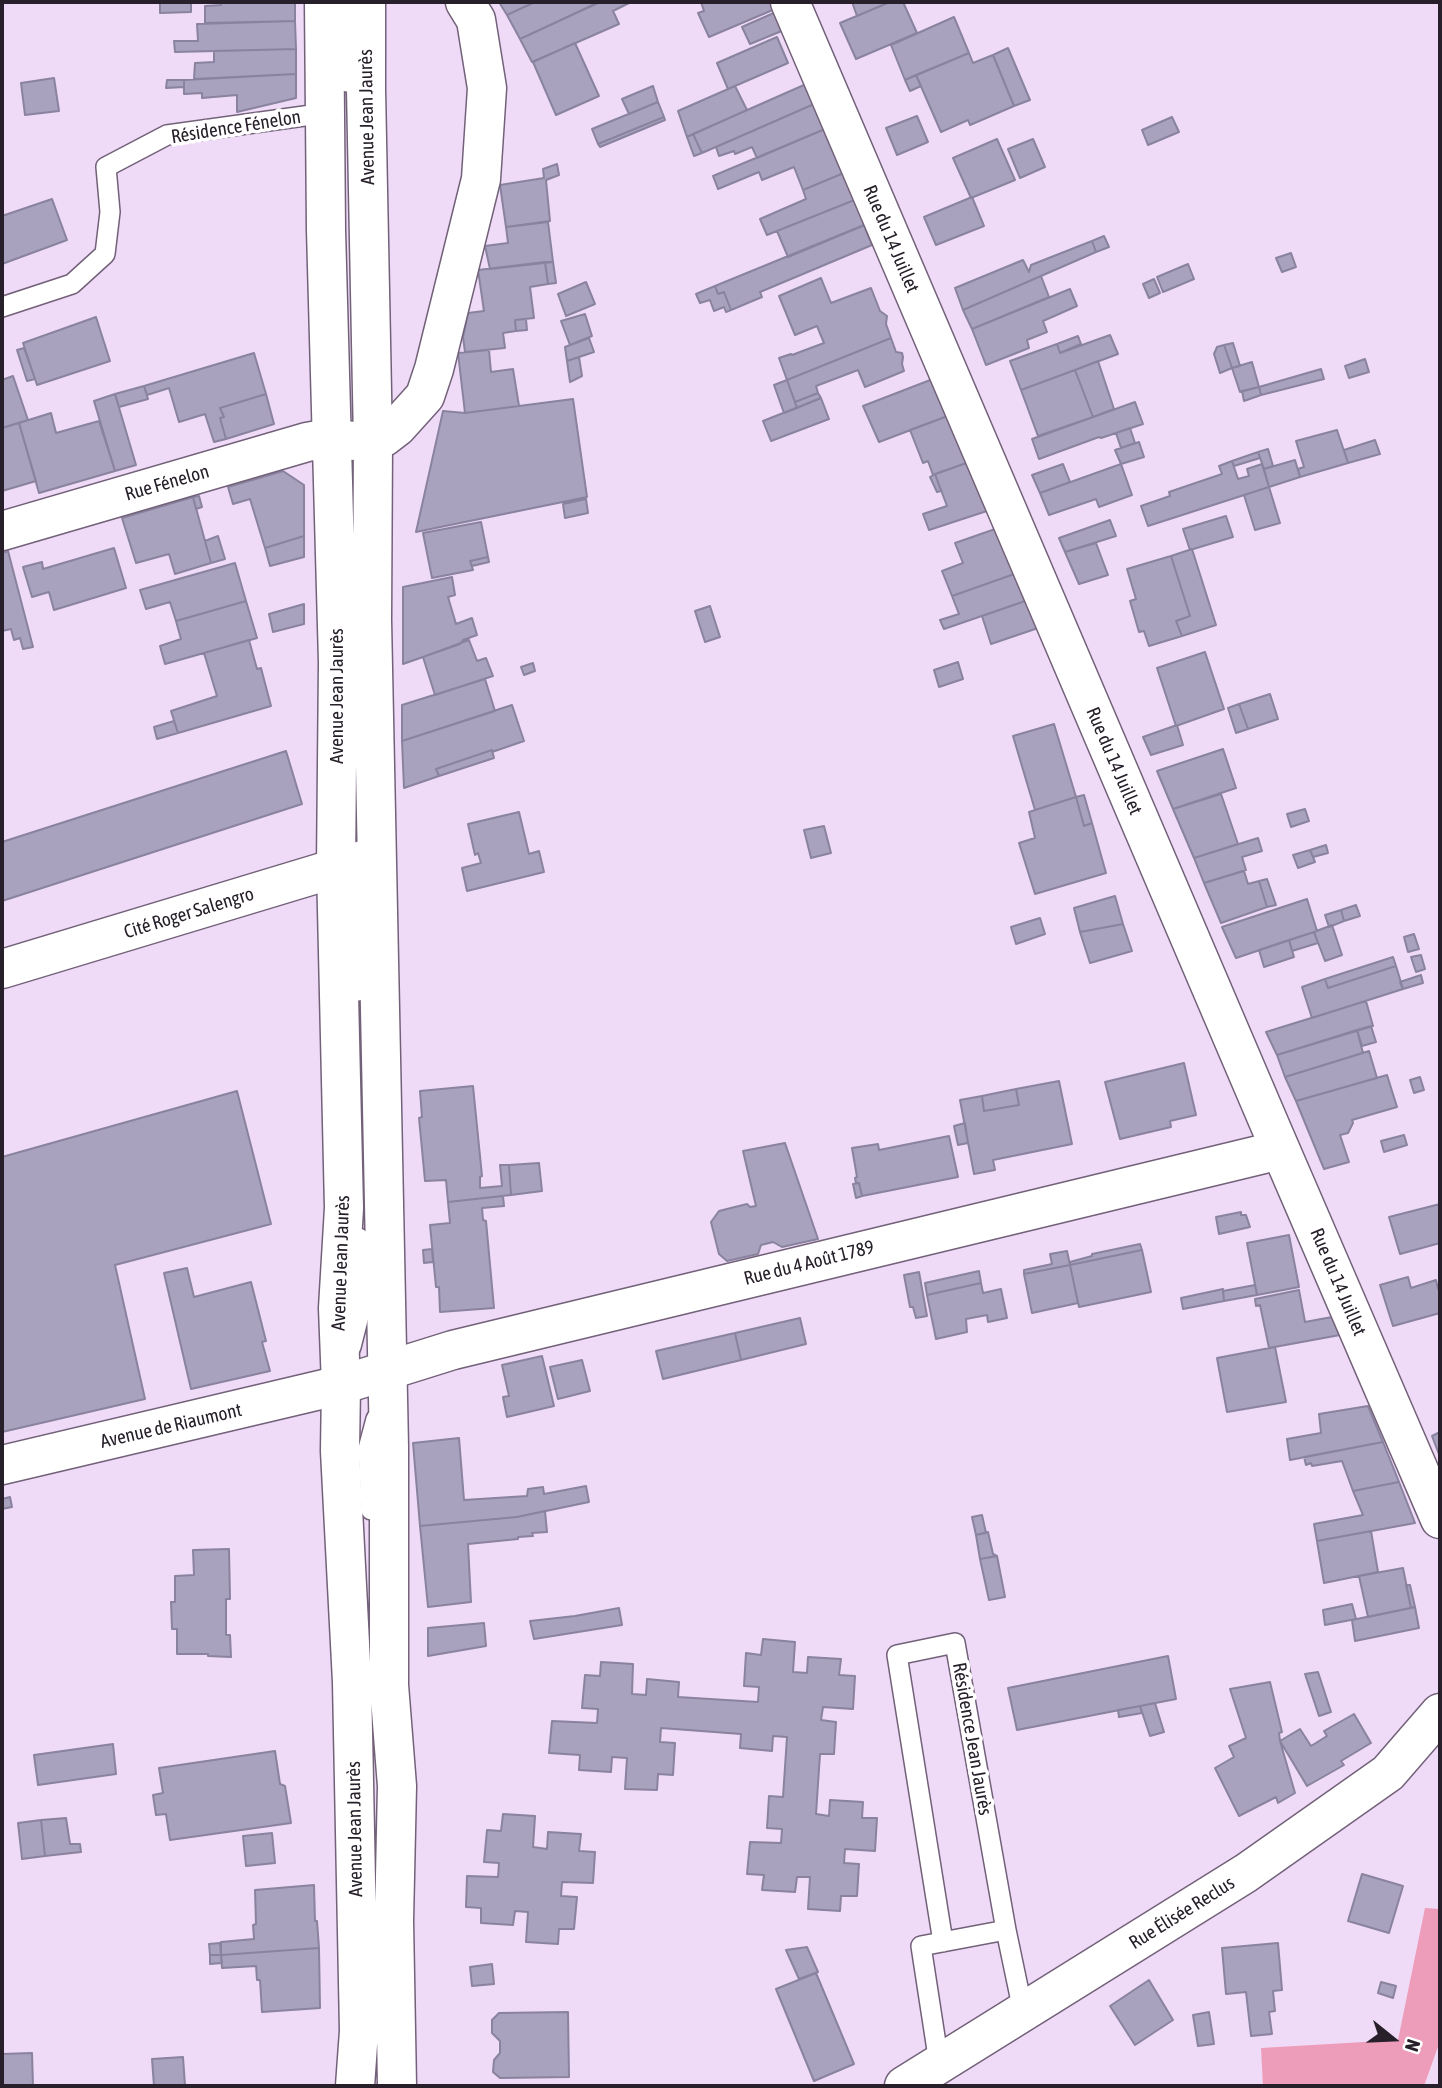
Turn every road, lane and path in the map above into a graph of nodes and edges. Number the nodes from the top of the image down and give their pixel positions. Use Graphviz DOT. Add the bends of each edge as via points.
graph roads {
  1 [pos="324,2"];
  2 [pos="345,2"];
  3 [pos="366,2"];
  4 [pos="465,2"];
  5 [pos="790,2"];
  6 [pos="326,113"];
  7 [pos="368,153"];
  8 [pos="2,307"];
  9 [pos="332,439"];
  10 [pos="373,442"];
  11 [pos="2,531"];
  12 [pos="357,861"];
  13 [pos="2,969"];
  14 [pos="1280,1150"];
  15 [pos="388,1371"];
  16 [pos="341,1385"];
  17 [pos="2,1465"];
  18 [pos="1440,1519"];
  19 [pos="1440,1713"];
  20 [pos="1006,1930"];
  21 [pos="943,1942"];
  22 [pos="1023,2011"];
  23 [pos="939,2063"];
  24 [pos="377,2082"];
  25 [pos="904,2086"];
  1 -- 6 [label="street, Avenue Jean Jaurès"];
  2 -- 7 [label="lane" via="348,100"];
  3 -- 7 [label="street, Avenue Jean Jaurès"];
  4 -- 10 [label="street" via="475,20 487,88 481,179 425,397 397,427"];
  5 -- 14 [label="street, Rue du 14 Juillet"];
  6 -- 8 [label="lane, Résidence Fénelon" via="167,135 106,167 110,212 104,254 72,284"];
  6 -- 9 [label="street, Avenue Jean Jaurès"];
  7 -- 10 [label="street, Avenue Jean Jaurès"];
  9 -- 10 [label="street"];
  9 -- 11 [label="street, Rue Fénelon" via="307,442"];
  9 -- 12 [label="street, Avenue Jean Jaurès" via="338,662"];
  10 -- 12 [label="street, Avenue Jean Jaurès" via="372,620"];
  12 -- 13 [label="street, Cité Roger Salengro"];
  12 -- 15 [label="street, Avenue Jean Jaurès"];
  12 -- 16 [label="street, Avenue Jean Jaurès" via="338,1308"];
  14 -- 15 [label="street, Rue du 4 Août 1789" via="453,1349"];
  14 -- 18 [label="street, Rue du 14 Juillet"];
  15 -- 16 [label="street, Rue du 4 Août 1789"];
  15 -- 24 [label="street, Avenue Jean Jaurès" via="389,1685 397,1786 394,1921"];
  16 -- 17 [label="street, Avenue de Riaumont"];
  16 -- 24 [label="street, Avenue Jean Jaurès" via="359,2031"];
  19 -- 22 [label="street, Rue Élisée Reclus" via="1388,1773 1247,1873"];
  20 -- 21 [label="lane"];
  20 -- 21 [label="lane, Résidence Jean Jaurès" via="954,1643 897,1655"];
  20 -- 22 [label="lane, Résidence Jean Jaurès"];
  21 -- 23 [label="lane" via="921,1945"];
  22 -- 23 [label="street, Rue Élisée Reclus"];
  23 -- 25 [label="street, Rue Élisée Reclus"];
}
